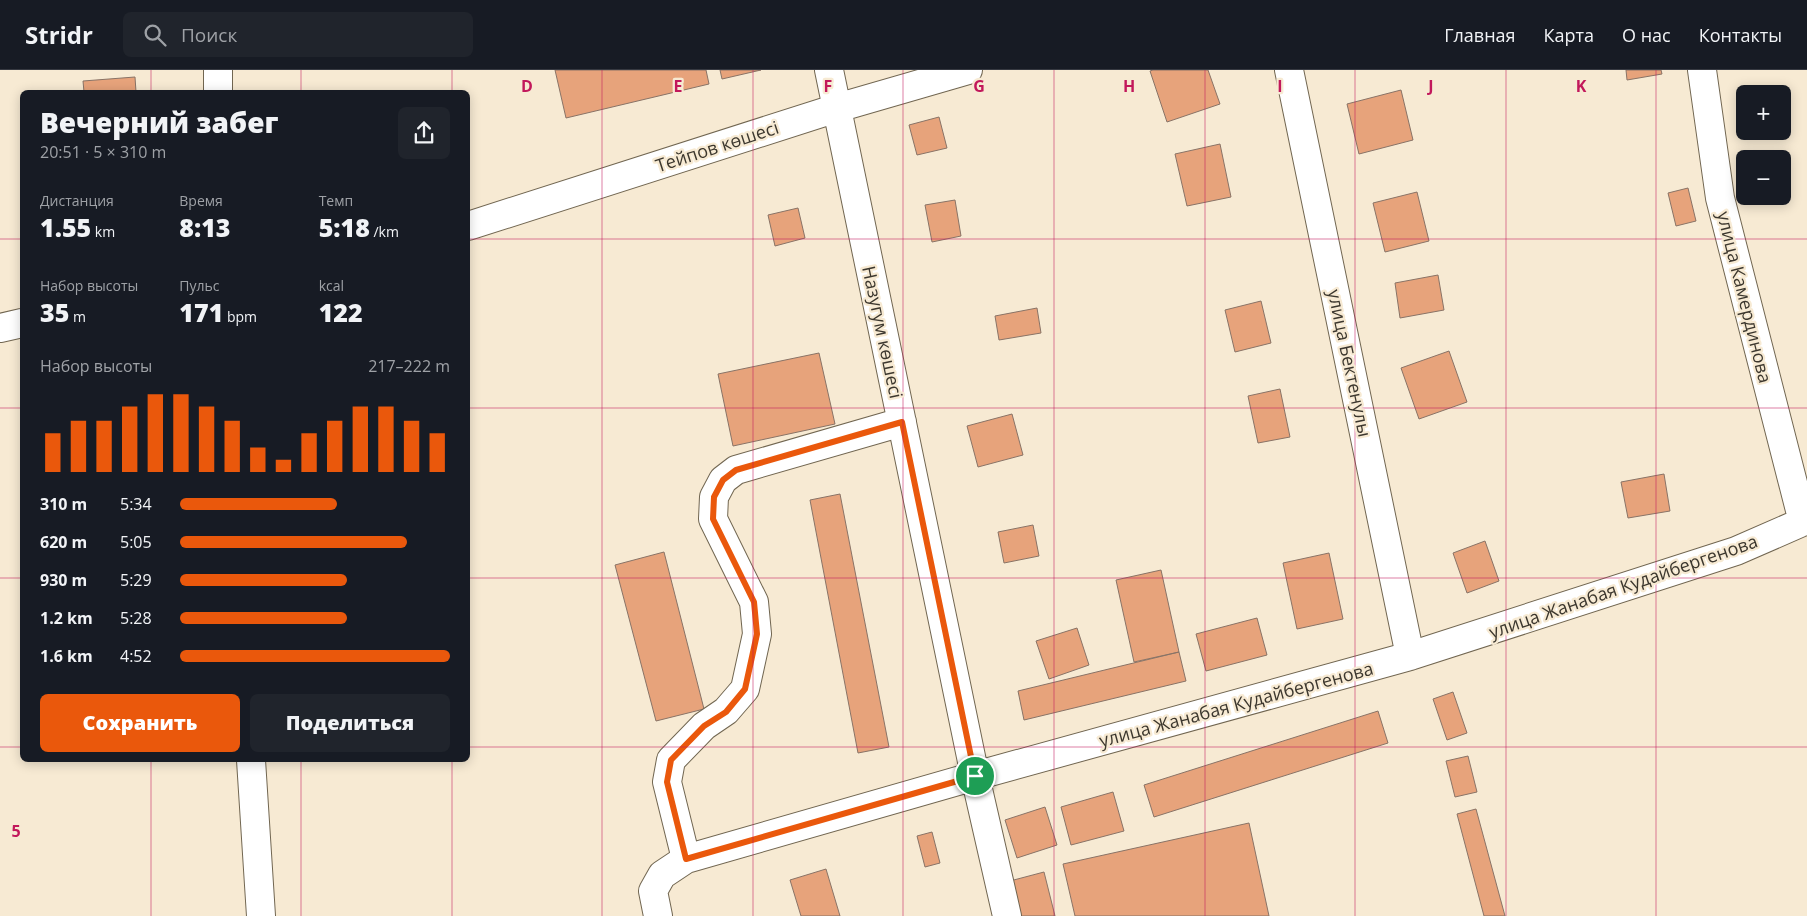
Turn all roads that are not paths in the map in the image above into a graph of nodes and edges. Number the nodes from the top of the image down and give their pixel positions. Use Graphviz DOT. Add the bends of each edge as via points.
graph roads {
  1 [pos="218,70"];
  2 [pos="829,70"];
  3 [pos="968,70"];
  4 [pos="1289,70"];
  5 [pos="1702,70"];
  6 [pos="218,90"];
  7 [pos="837,108"];
  8 [pos="470,225"];
  9 [pos="20,324"];
  10 [pos="0,328"];
  11 [pos="902,422"];
  12 [pos="1805,521"];
  13 [pos="1410,656"];
  14 [pos="251,762"];
  15 [pos="975,776"];
  16 [pos="686,859"];
  17 [pos="261,916"];
  18 [pos="658,916"];
  19 [pos="1007,916"];
  1 -- 6 [label="street"];
  2 -- 7 [label="street, Назугум көшесі"];
  3 -- 7 [label="street, Тейпов көшесі"];
  4 -- 13 [label="street, улица Бектенулы"];
  5 -- 12 [label="street, улица Камердинова" via="1720,198"];
  7 -- 8 [label="street, Тейпов көшесі"];
  7 -- 11 [label="street, Назугум көшесі"];
  9 -- 10 [label="street"];
  11 -- 15 [label="street, Назугум көшесі"];
  11 -- 16 [label="street" via="736,470 723,480 714,497 713,519 754,602 757,634 745,689 726,712 704,726 671,760 667,782"];
  12 -- 13 [label="street, улица Жанабая Кудайбергенова" via="1736,551"];
  13 -- 15 [label="street, улица Жанабая Кудайбергенова"];
  14 -- 17 [label="street"];
  15 -- 16 [label="street, улица Жанабая Кудайбергенова"];
  15 -- 19 [label="street, Назугум көшесі"];
  16 -- 18 [label="street, улица Жанабая Кудайбергенова" via="662,875 653,891"];
}
